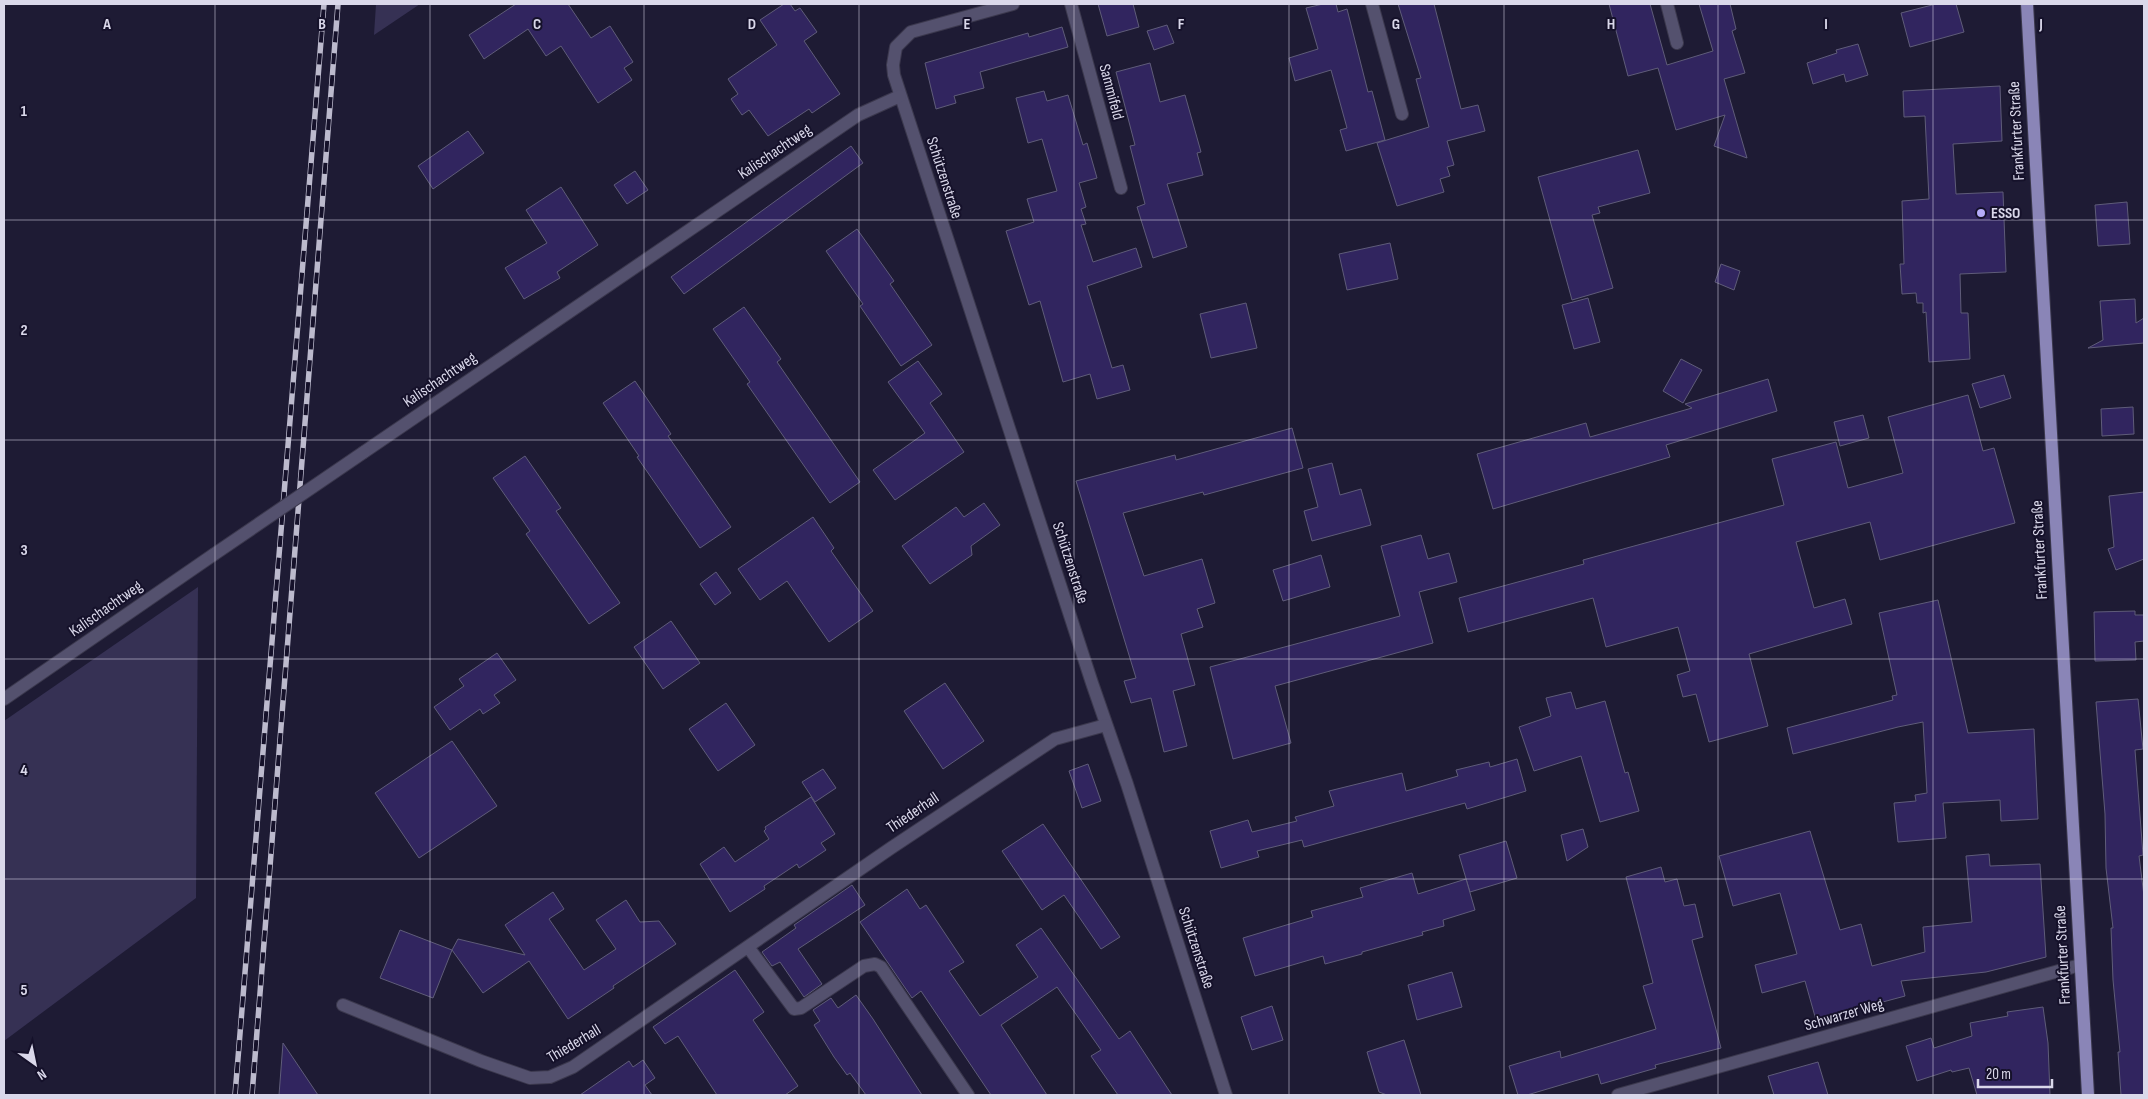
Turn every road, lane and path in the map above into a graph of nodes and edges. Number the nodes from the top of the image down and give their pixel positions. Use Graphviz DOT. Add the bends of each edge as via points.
graph roads {
  1 [pos="1013,4"];
  2 [pos="1071,4"];
  3 [pos="1372,4"];
  4 [pos="1667,4"];
  5 [pos="2027,4"];
  6 [pos="1676,43"];
  7 [pos="900,96"];
  8 [pos="1402,114"];
  9 [pos="1121,188"];
  10 [pos="4,699"];
  11 [pos="1106,725"];
  12 [pos="748,947"];
  13 [pos="2080,965"];
  14 [pos="343,1005"];
  15 [pos="968,1095"];
  16 [pos="1226,1095"];
  17 [pos="1618,1095"];
  18 [pos="2088,1095"];
  1 -- 7 [label="street, Schützenstraße" via="911,32 901,40 896,47 893,65"];
  2 -- 9 [label="street, Sammifeld"];
  3 -- 8 [label="street"];
  4 -- 6 [label="street"];
  5 -- 13 [label="main road, Frankfurter Straße"];
  7 -- 10 [label="street, Kalischachtweg, bridge" via="858,115"];
  7 -- 11 [label="street, Schützenstraße"];
  11 -- 12 [label="street, Thiederhall" via="1055,739"];
  11 -- 16 [label="street, Schützenstraße"];
  12 -- 14 [label="street, Thiederhall" via="573,1067 550,1077 530,1078"];
  12 -- 15 [label="street" via="794,1009 801,1008 864,966 875,964 882,967"];
  13 -- 17 [label="street, Schwarzer Weg"];
  13 -- 18 [label="main road, Frankfurter Straße"];
}
